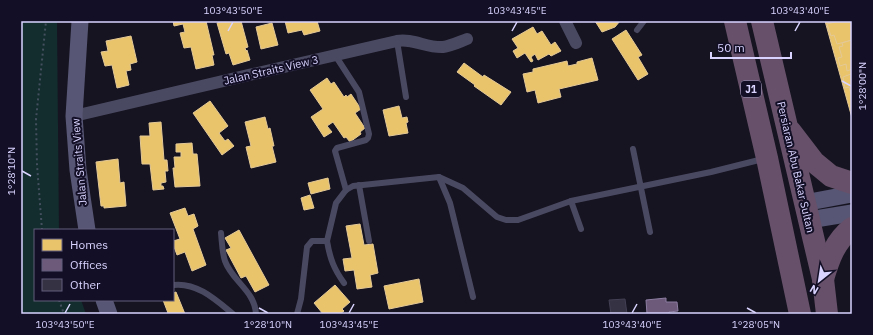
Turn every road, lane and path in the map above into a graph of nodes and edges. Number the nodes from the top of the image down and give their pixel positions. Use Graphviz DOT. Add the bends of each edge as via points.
graph roads {
  1 [pos="46,21"];
  2 [pos="80,21"];
  3 [pos="565,21"];
  4 [pos="644,21"];
  5 [pos="735,21"];
  6 [pos="762,21"];
  7 [pos="637,30"];
  8 [pos="466,39"];
  9 [pos="397,41"];
  10 [pos="576,44"];
  11 [pos="335,55"];
  12 [pos="406,97"];
  13 [pos="74,116"];
  14 [pos="786,126"];
  15 [pos="633,149"];
  16 [pos="767,158"];
  17 [pos="439,177"];
  18 [pos="852,183"];
  19 [pos="359,185"];
  20 [pos="640,186"];
  21 [pos="773,188"];
  22 [pos="346,190"];
  23 [pos="852,194"];
  24 [pos="571,201"];
  25 [pos="804,212"];
  26 [pos="852,213"];
  27 [pos="852,228"];
  28 [pos="42,229"];
  29 [pos="87,229"];
  30 [pos="581,229"];
  31 [pos="650,232"];
  32 [pos="221,233"];
  33 [pos="327,241"];
  34 [pos="369,241"];
  35 [pos="787,250"];
  36 [pos="823,279"];
  37 [pos="344,283"];
  38 [pos="174,286"];
  39 [pos="473,297"];
  40 [pos="59,301"];
  41 [pos="104,301"];
  42 [pos="64,314"];
  43 [pos="109,314"];
  44 [pos="234,314"];
  45 [pos="256,314"];
  46 [pos="297,314"];
  47 [pos="800,314"];
  48 [pos="827,314"];
  1 -- 28 [label="path" via="36,119"];
  2 -- 13 [label="street, Jalan Straits View"];
  3 -- 10 [label="street"];
  4 -- 7 [label="lane"];
  5 -- 16 [label="highway, J1"];
  6 -- 14 [label="highway, Persiaran Abu Bakar Sultan / J1"];
  8 -- 9 [label="street, Jalan Straits View 3" via="444,47 404,39"];
  9 -- 11 [label="street, Jalan Straits View 3"];
  9 -- 12 [label="lane"];
  11 -- 13 [label="street, Jalan Straits View 3"];
  11 -- 22 [label="lane" via="359,92 369,134 366,140 337,148 335,151"];
  13 -- 29 [label="street, Jalan Straits View" via="78,170"];
  14 -- 18 [label="highway" via="814,162 831,176"];
  14 -- 25 [label="highway, Persiaran Abu Bakar Sultan / J1"];
  15 -- 20 [label="lane"];
  16 -- 20 [label="lane"];
  16 -- 21 [label="highway, J1"];
  17 -- 19 [label="lane"];
  17 -- 24 [label="lane" via="463,188 497,217 506,220 518,220"];
  17 -- 39 [label="lane" via="450,203"];
  19 -- 22 [label="lane"];
  19 -- 34 [label="lane"];
  20 -- 24 [label="lane"];
  20 -- 31 [label="lane"];
  21 -- 25 [label="highway" via="780,196"];
  21 -- 35 [label="highway, J1"];
  22 -- 33 [label="lane" via="336,203"];
  23 -- 25 [label="street"];
  24 -- 30 [label="lane"];
  25 -- 26 [label="street"];
  25 -- 35 [label="highway"];
  25 -- 36 [label="highway, Persiaran Abu Bakar Sultan / J1"];
  27 -- 36 [label="highway" via="843,235 831,254"];
  32 -- 45 [label="lane" via="225,261 254,303"];
  33 -- 37 [label="lane" via="329,255"];
  33 -- 46 [label="lane" via="312,241 307,247"];
  35 -- 47 [label="highway, J1"];
  36 -- 48 [label="highway, Persiaran Abu Bakar Sultan / J1"];
  38 -- 44 [label="lane" via="189,286 201,290"];
  40 -- 42 [label="path"];
  41 -- 43 [label="street"];
}
